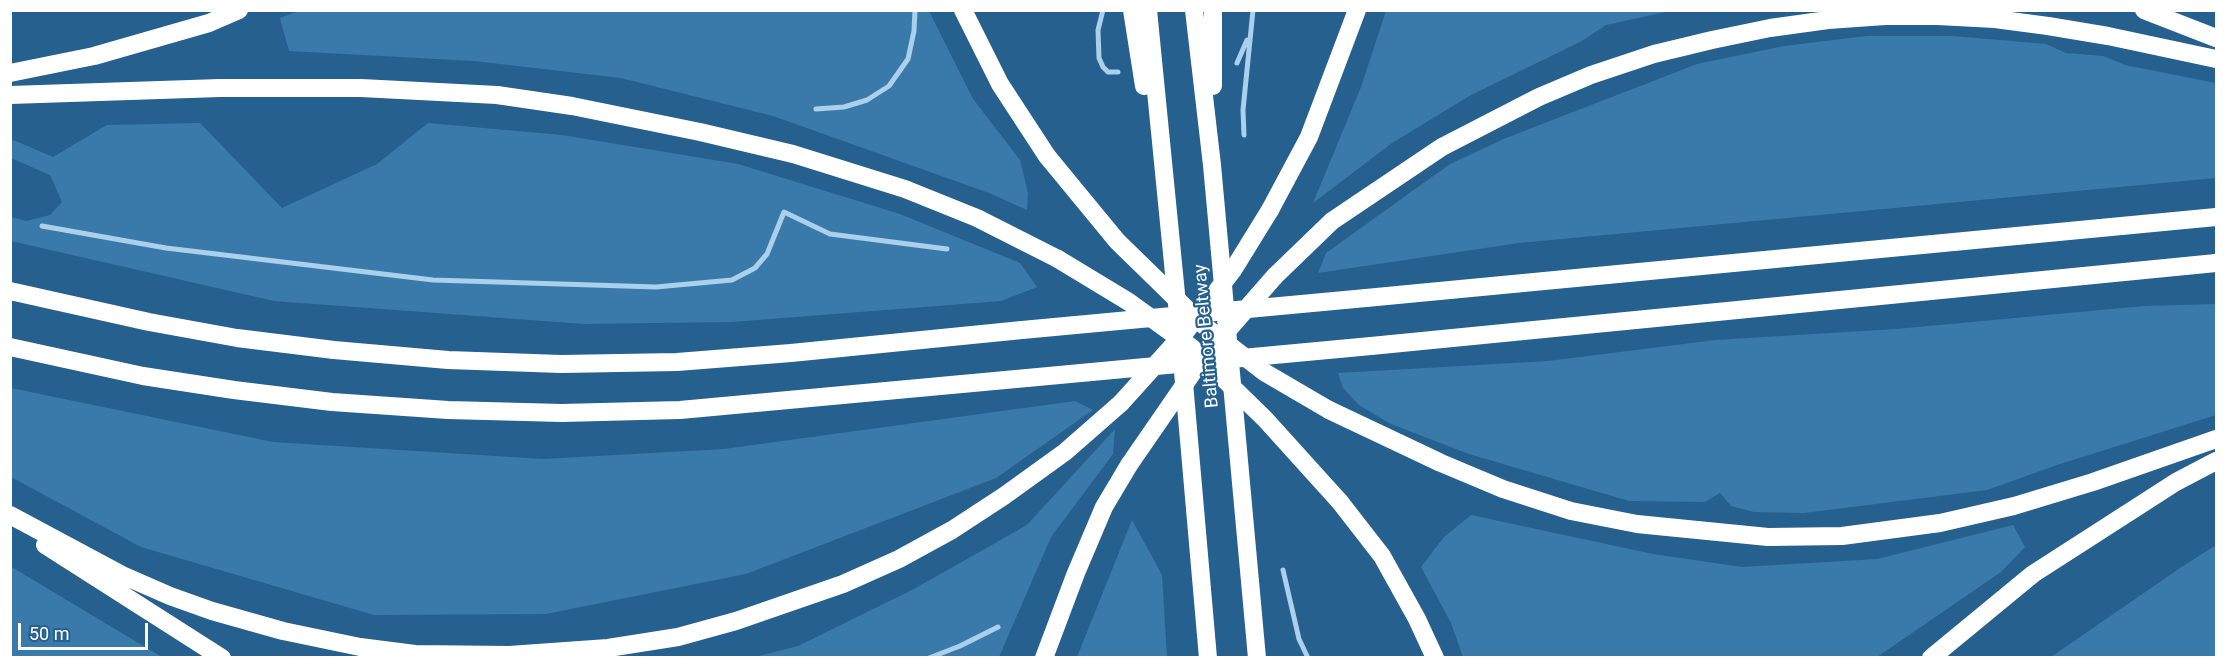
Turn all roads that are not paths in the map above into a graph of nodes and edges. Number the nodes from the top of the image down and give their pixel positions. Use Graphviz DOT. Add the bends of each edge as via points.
graph roads {
  1 [pos="239,10"];
  2 [pos="963,10"];
  3 [pos="1132,10"];
  4 [pos="1148,10"];
  5 [pos="1194,10"];
  6 [pos="1213,10"];
  7 [pos="1357,10"];
  8 [pos="2144,10"];
  9 [pos="2217,38"];
  10 [pos="2217,59"];
  11 [pos="10,73"];
  12 [pos="10,95"];
  13 [pos="1212,165"];
  14 [pos="2217,217"];
  15 [pos="2217,263"];
  16 [pos="10,291"];
  17 [pos="1178,314"];
  18 [pos="10,347"];
  19 [pos="2217,439"];
  20 [pos="2217,461"];
  21 [pos="10,514"];
  22 [pos="10,522"];
  23 [pos="222,657"];
  24 [pos="1044,657"];
  25 [pos="1208,657"];
  26 [pos="1257,657"];
  27 [pos="1435,657"];
  28 [pos="1931,657"];
  1 -- 11 [label="highway" via="209,23 94,56"];
  2 -- 19 [label="highway, bridge" via="1000,84 1047,156 1118,241 1202,324 1264,372 1329,410 1503,489 1571,511 1637,524 1768,537 1842,536 1940,523 2014,506"];
  3 -- 17 [label="highway"];
  4 -- 17 [label="highway, Baltimore Beltway"];
  5 -- 13 [label="highway, Baltimore Beltway"];
  6 -- 13 [label="highway"];
  7 -- 21 [label="highway, bridge" via="1309,137 1270,210 1233,270 1200,313 1121,403 1065,452 952,530 843,584 678,637 608,648 509,655 415,654 283,631 212,611 122,575"];
  8 -- 9 [label="highway"];
  10 -- 24 [label="highway, bridge" via="2108,36 1995,19 1885,16 1770,28 1712,40 1654,54 1539,97 1452,142 1388,182 1332,221 1275,276 1200,362 1129,465 1104,507"];
  12 -- 27 [label="highway, bridge" via="220,88 361,88 497,95 700,132 816,161 905,189 967,214 1058,259 1129,302 1191,347 1265,419 1340,502 1382,556"];
  13 -- 26 [label="highway, Baltimore Beltway"];
  14 -- 16 [label="highway, bridge" via="677,362 561,364 333,351 148,322"];
  15 -- 18 [label="highway, bridge" via="680,410 562,413 332,402 143,376"];
  17 -- 25 [label="highway, Baltimore Beltway"];
  20 -- 28 [label="highway" via="2176,482 2032,574"];
  22 -- 23 [label="highway"];
}
